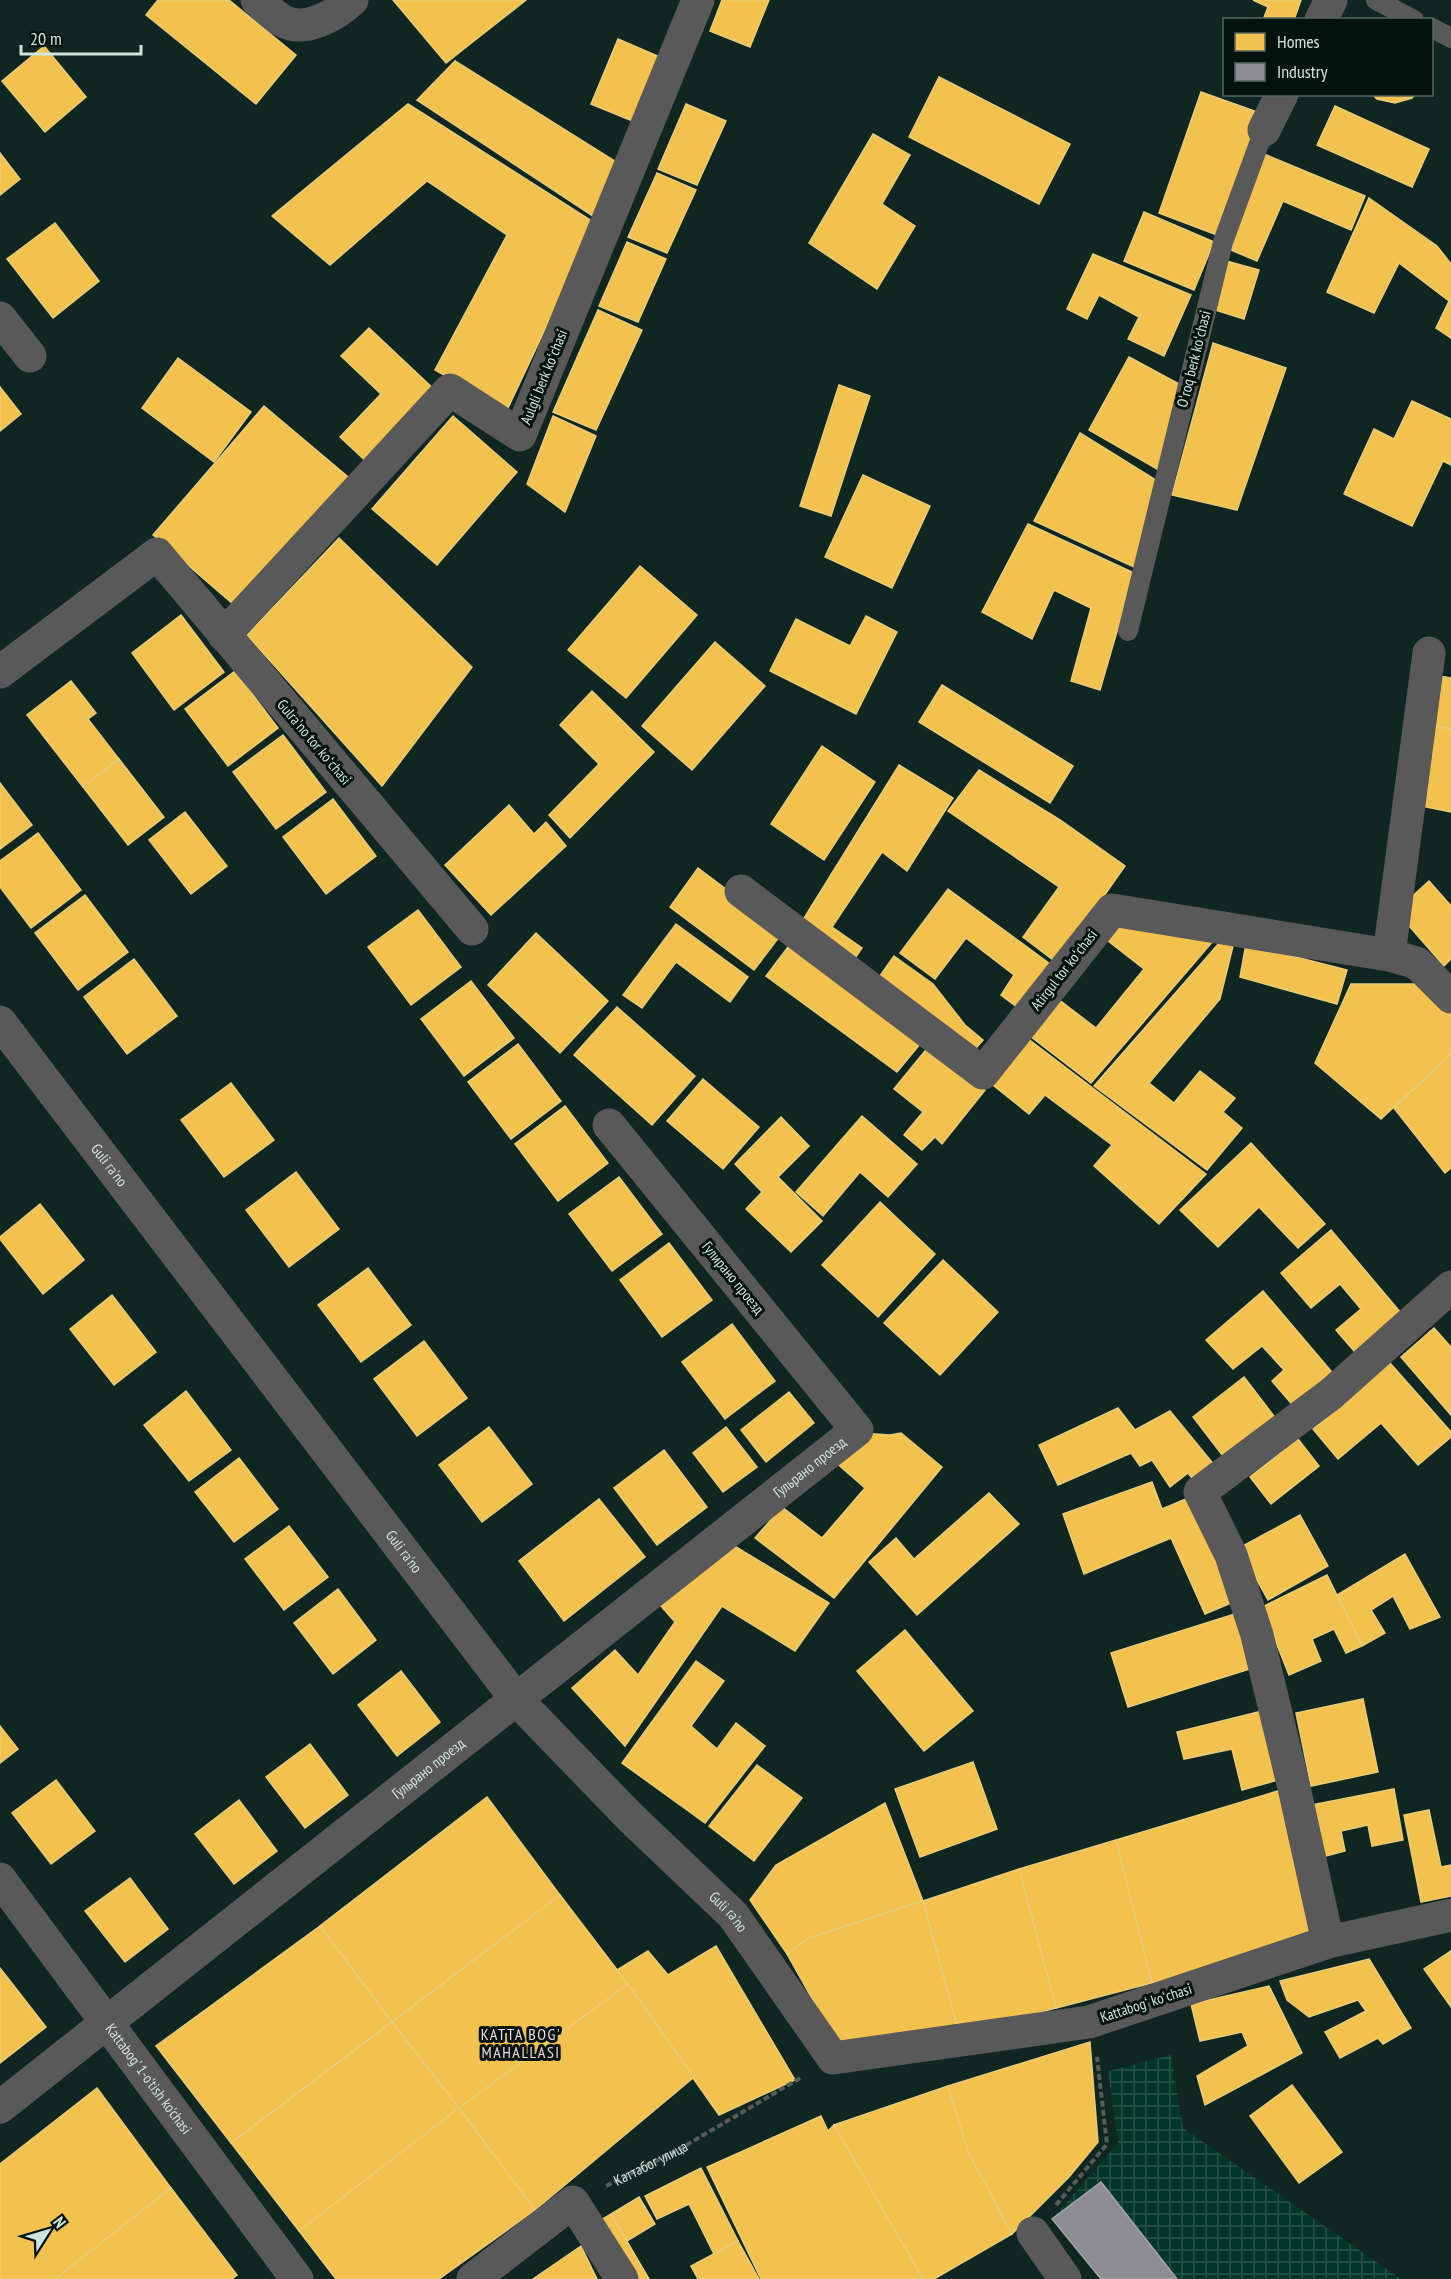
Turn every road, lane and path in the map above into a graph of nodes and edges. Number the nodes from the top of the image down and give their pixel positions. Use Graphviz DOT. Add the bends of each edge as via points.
graph roads {
  1 [pos="257,0"];
  2 [pos="352,0"];
  3 [pos="698,0"];
  4 [pos="1331,0"];
  5 [pos="1376,0"];
  6 [pos="1322,18"];
  7 [pos="1410,18"];
  8 [pos="1433,29"];
  9 [pos="1451,38"];
  10 [pos="1281,96"];
  11 [pos="1264,130"];
  12 [pos="0,318"];
  13 [pos="30,356"];
  14 [pos="1128,631"];
  15 [pos="224,635"];
  16 [pos="1428,653"];
  17 [pos="0,672"];
  18 [pos="741,891"];
  19 [pos="472,929"];
  20 [pos="1389,955"];
  21 [pos="1451,997"];
  22 [pos="0,1022"];
  23 [pos="609,1125"];
  24 [pos="1451,1287"];
  25 [pos="857,1430"];
  26 [pos="516,1699"];
  27 [pos="0,1879"];
  28 [pos="1451,1915"];
  29 [pos="1328,1942"];
  30 [pos="108,2022"];
  31 [pos="1089,2022"];
  32 [pos="833,2058"];
  33 [pos="0,2106"];
  34 [pos="573,2202"];
  35 [pos="1033,2233"];
  36 [pos="297,2279"];
  37 [pos="473,2279"];
  38 [pos="622,2279"];
  39 [pos="1065,2279"];
  1 -- 2 [label="street" via="285,22 310,25 340,12"];
  3 -- 15 [label="street, Aulgli berk koʻchasi" via="520,435 450,390"];
  4 -- 6 [label="street"];
  5 -- 7 [label="lane"];
  8 -- 9 [label="lane"];
  10 -- 11 [label="street, Oʻroq berk koʻchasi"];
  11 -- 14 [label="lane, Oʻroq berk koʻchasi" via="1223,242"];
  12 -- 13 [label="street"];
  15 -- 17 [label="street, Gulraʼno tor koʻchasi" via="157,554"];
  15 -- 19 [label="street, Gulraʼno tor koʻchasi"];
  16 -- 20 [label="street"];
  18 -- 20 [label="street, Atirgul tor koʻchasi" via="983,1073 1112,910"];
  20 -- 21 [label="street, Atirgul tor koʻchasi" via="1417,963"];
  22 -- 26 [label="street, Guli ra'no"];
  23 -- 25 [label="street, Гулирано проезд"];
  24 -- 29 [label="street" via="1332,1394 1200,1492 1231,1556 1257,1635"];
  25 -- 26 [label="street, Гульрано проезд"];
  26 -- 30 [label="street, Гульрано проезд"];
  26 -- 32 [label="street, Guli ra'no" via="630,1817 733,1915"];
  27 -- 30 [label="street, Kattabog' 1-o'tish ko'chasi"];
  28 -- 29 [label="street, Kattabogʻ koʻchasi"];
  29 -- 31 [label="street, Kattabogʻ koʻchasi"];
  30 -- 33 [label="street, Гульрано проезд"];
  30 -- 36 [label="street, Kattabog' 1-o'tish ko'chasi"];
  31 -- 32 [label="street, Kattabogʻ koʻchasi"];
  31 -- 35 [label="path" via="1098,2058 1107,2144"];
  32 -- 34 [label="path, Каттабог улица" via="678,2150"];
  34 -- 37 [label="street"];
  34 -- 38 [label="street"];
  35 -- 39 [label="street"];
}
